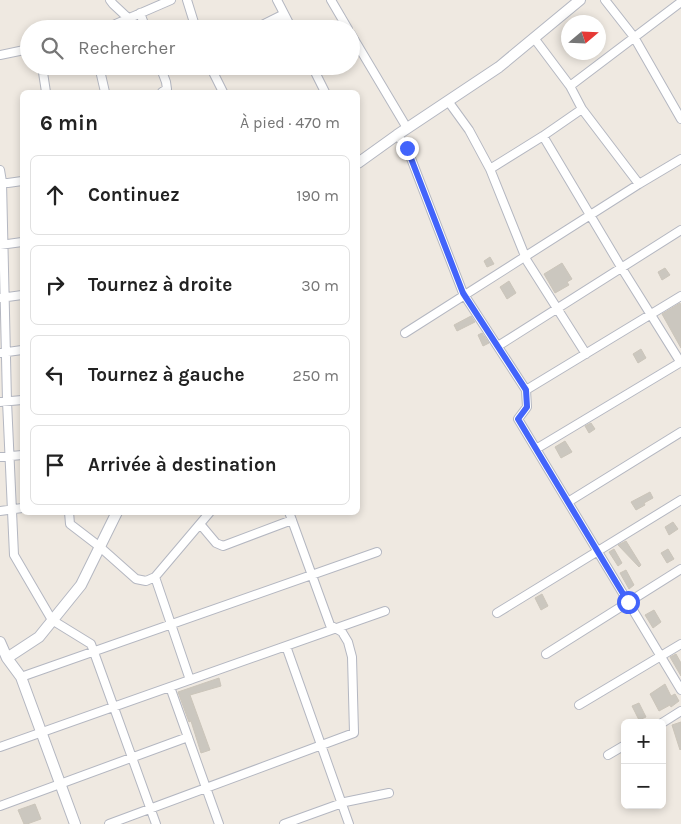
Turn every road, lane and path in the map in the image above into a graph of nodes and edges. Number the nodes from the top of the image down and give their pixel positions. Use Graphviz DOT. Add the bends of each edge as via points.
graph roads {
  1 [pos="110,0"];
  2 [pos="171,0"];
  3 [pos="187,0"];
  4 [pos="277,0"];
  5 [pos="331,0"];
  6 [pos="580,0"];
  7 [pos="605,0"];
  8 [pos="681,2"];
  9 [pos="140,13"];
  10 [pos="284,14"];
  11 [pos="128,18"];
  12 [pos="124,20"];
  13 [pos="143,20"];
  14 [pos="193,20"];
  15 [pos="272,20"];
  16 [pos="287,20"];
  17 [pos="343,20"];
  18 [pos="634,37"];
  19 [pos="534,38"];
  20 [pos="360,49"];
  21 [pos="20,51"];
  22 [pos="0,55"];
  23 [pos="43,75"];
  24 [pos="101,75"];
  25 [pos="163,75"];
  26 [pos="214,75"];
  27 [pos="316,75"];
  28 [pos="570,86"];
  29 [pos="46,90"];
  30 [pos="105,90"];
  31 [pos="165,90"];
  32 [pos="222,90"];
  33 [pos="324,90"];
  34 [pos="448,101"];
  35 [pos="582,109"];
  36 [pos="681,119"];
  37 [pos="407,128"];
  38 [pos="397,135"];
  39 [pos="544,136"];
  40 [pos="360,158"];
  41 [pos="681,158"];
  42 [pos="490,169"];
  43 [pos="0,170"];
  44 [pos="20,181"];
  45 [pos="1,182"];
  46 [pos="639,184"];
  47 [pos="590,215"];
  48 [pos="681,230"];
  49 [pos="20,242"];
  50 [pos="2,245"];
  51 [pos="525,256"];
  52 [pos="621,267"];
  53 [pos="20,295"];
  54 [pos="464,295"];
  55 [pos="681,296"];
  56 [pos="2,297"];
  57 [pos="557,308"];
  58 [pos="650,314"];
  59 [pos="405,333"];
  60 [pos="498,346"];
  61 [pos="20,350"];
  62 [pos="3,353"];
  63 [pos="586,354"];
  64 [pos="681,362"];
  65 [pos="526,390"];
  66 [pos="20,400"];
  67 [pos="3,402"];
  68 [pos="681,432"];
  69 [pos="536,449"];
  70 [pos="20,454"];
  71 [pos="9,456"];
  72 [pos="0,457"];
  73 [pos="681,500"];
  74 [pos="568,502"];
  75 [pos="20,508"];
  76 [pos="12,509"];
  77 [pos="0,511"];
  78 [pos="69,515"];
  79 [pos="116,515"];
  80 [pos="208,515"];
  81 [pos="290,516"];
  82 [pos="200,524"];
  83 [pos="100,547"];
  84 [pos="597,551"];
  85 [pos="377,552"];
  86 [pos="681,569"];
  87 [pos="312,575"];
  88 [pos="155,577"];
  89 [pos="628,602"];
  90 [pos="385,611"];
  91 [pos="497,612"];
  92 [pos="52,620"];
  93 [pos="171,624"];
  94 [pos="336,629"];
  95 [pos="0,642"];
  96 [pos="681,644"];
  97 [pos="286,646"];
  98 [pos="94,652"];
  99 [pos="546,654"];
  100 [pos="660,656"];
  101 [pos="4,660"];
  102 [pos="21,677"];
  103 [pos="190,680"];
  104 [pos="170,687"];
  105 [pos="681,690"];
  106 [pos="579,705"];
  107 [pos="114,707"];
  108 [pos="681,711"];
  109 [pos="666,720"];
  110 [pos="41,733"];
  111 [pos="188,737"];
  112 [pos="321,745"];
  113 [pos="0,747"];
  114 [pos="621,748"];
  115 [pos="608,756"];
  116 [pos="132,758"];
  117 [pos="60,784"];
  118 [pos="206,788"];
  119 [pos="389,793"];
  120 [pos="342,803"];
  121 [pos="0,806"];
  122 [pos="150,808"];
  123 [pos="75,824"];
  124 [pos="108,824"];
  125 [pos="156,824"];
  126 [pos="219,824"];
  127 [pos="284,824"];
  128 [pos="349,824"];
  1 -- 11 [label="street"];
  2 -- 9 [label="street"];
  3 -- 14 [label="street"];
  4 -- 10 [label="street"];
  5 -- 17 [label="street"];
  6 -- 19 [label="street"];
  7 -- 18 [label="street"];
  8 -- 18 [label="street"];
  9 -- 11 [label="street"];
  9 -- 13 [label="street"];
  10 -- 15 [label="street"];
  10 -- 16 [label="street"];
  11 -- 12 [label="street"];
  18 -- 28 [label="street"];
  18 -- 36 [label="street"];
  19 -- 28 [label="street"];
  19 -- 34 [label="street" via="499,67"];
  20 -- 37 [label="street"];
  21 -- 22 [label="street"];
  23 -- 29 [label="street"];
  24 -- 30 [label="street"];
  25 -- 31 [label="street"];
  26 -- 32 [label="street"];
  27 -- 33 [label="street"];
  28 -- 35 [label="street"];
  34 -- 37 [label="street"];
  34 -- 42 [label="street"];
  35 -- 39 [label="street"];
  35 -- 46 [label="street"];
  37 -- 38 [label="street"];
  38 -- 40 [label="street"];
  38 -- 54 [label="street" via="407,148"];
  39 -- 42 [label="street"];
  39 -- 47 [label="street"];
  41 -- 46 [label="street"];
  42 -- 51 [label="street"];
  43 -- 45 [label="street"];
  44 -- 45 [label="street"];
  45 -- 50 [label="street"];
  46 -- 47 [label="street"];
  47 -- 51 [label="street"];
  47 -- 52 [label="street"];
  48 -- 52 [label="street"];
  49 -- 50 [label="street"];
  50 -- 56 [label="street"];
  51 -- 54 [label="street"];
  51 -- 57 [label="street"];
  52 -- 57 [label="street"];
  52 -- 58 [label="street"];
  53 -- 56 [label="street"];
  54 -- 59 [label="street"];
  54 -- 60 [label="street"];
  55 -- 58 [label="street"];
  56 -- 62 [label="street"];
  57 -- 60 [label="street"];
  57 -- 63 [label="street"];
  58 -- 63 [label="street"];
  58 -- 64 [label="street"];
  60 -- 65 [label="street"];
  61 -- 62 [label="street"];
  62 -- 67 [label="street"];
  63 -- 65 [label="street"];
  64 -- 69 [label="street"];
  65 -- 69 [label="street" via="527,407 518,419"];
  66 -- 67 [label="street"];
  67 -- 71 [label="street"];
  68 -- 74 [label="street"];
  69 -- 74 [label="street"];
  70 -- 71 [label="street"];
  71 -- 72 [label="street"];
  71 -- 76 [label="street"];
  73 -- 84 [label="street"];
  74 -- 84 [label="street"];
  75 -- 76 [label="street"];
  76 -- 77 [label="street"];
  76 -- 92 [label="street" via="14,555"];
  78 -- 83 [label="street" via="70,524"];
  79 -- 83 [label="street"];
  80 -- 82 [label="street"];
  81 -- 82 [label="street" via="223,546 216,543"];
  81 -- 87 [label="street"];
  82 -- 88 [label="street"];
  83 -- 88 [label="street" via="136,579 146,581"];
  83 -- 92 [label="street" via="81,585"];
  84 -- 89 [label="street"];
  84 -- 91 [label="street"];
  85 -- 87 [label="street"];
  86 -- 89 [label="street"];
  87 -- 93 [label="street"];
  87 -- 94 [label="street" via="330,625"];
  88 -- 93 [label="street"];
  89 -- 99 [label="street"];
  89 -- 100 [label="street"];
  90 -- 94 [label="street"];
  92 -- 98 [label="street" via="91,644"];
  92 -- 101 [label="street" via="38,637"];
  93 -- 98 [label="street"];
  93 -- 103 [label="street"];
  94 -- 97 [label="street"];
  94 -- 112 [label="street" via="348,642 352,657 354,733"];
  95 -- 101 [label="street"];
  96 -- 100 [label="street"];
  97 -- 103 [label="street"];
  97 -- 112 [label="street"];
  98 -- 102 [label="street"];
  98 -- 107 [label="street"];
  100 -- 105 [label="street"];
  100 -- 106 [label="street"];
  101 -- 102 [label="street"];
  102 -- 110 [label="street"];
  103 -- 104 [label="street"];
  104 -- 107 [label="street"];
  104 -- 111 [label="street"];
  107 -- 110 [label="street"];
  107 -- 116 [label="street"];
  108 -- 109 [label="street"];
  110 -- 113 [label="street"];
  110 -- 117 [label="street"];
  111 -- 116 [label="street"];
  111 -- 118 [label="street"];
  112 -- 118 [label="street"];
  112 -- 120 [label="street"];
  114 -- 115 [label="street"];
  116 -- 117 [label="street"];
  116 -- 122 [label="street"];
  117 -- 121 [label="street"];
  117 -- 123 [label="street"];
  118 -- 122 [label="street"];
  118 -- 126 [label="street"];
  119 -- 120 [label="street"];
  120 -- 127 [label="street"];
  120 -- 128 [label="street"];
  122 -- 124 [label="street"];
  122 -- 125 [label="street"];
}
